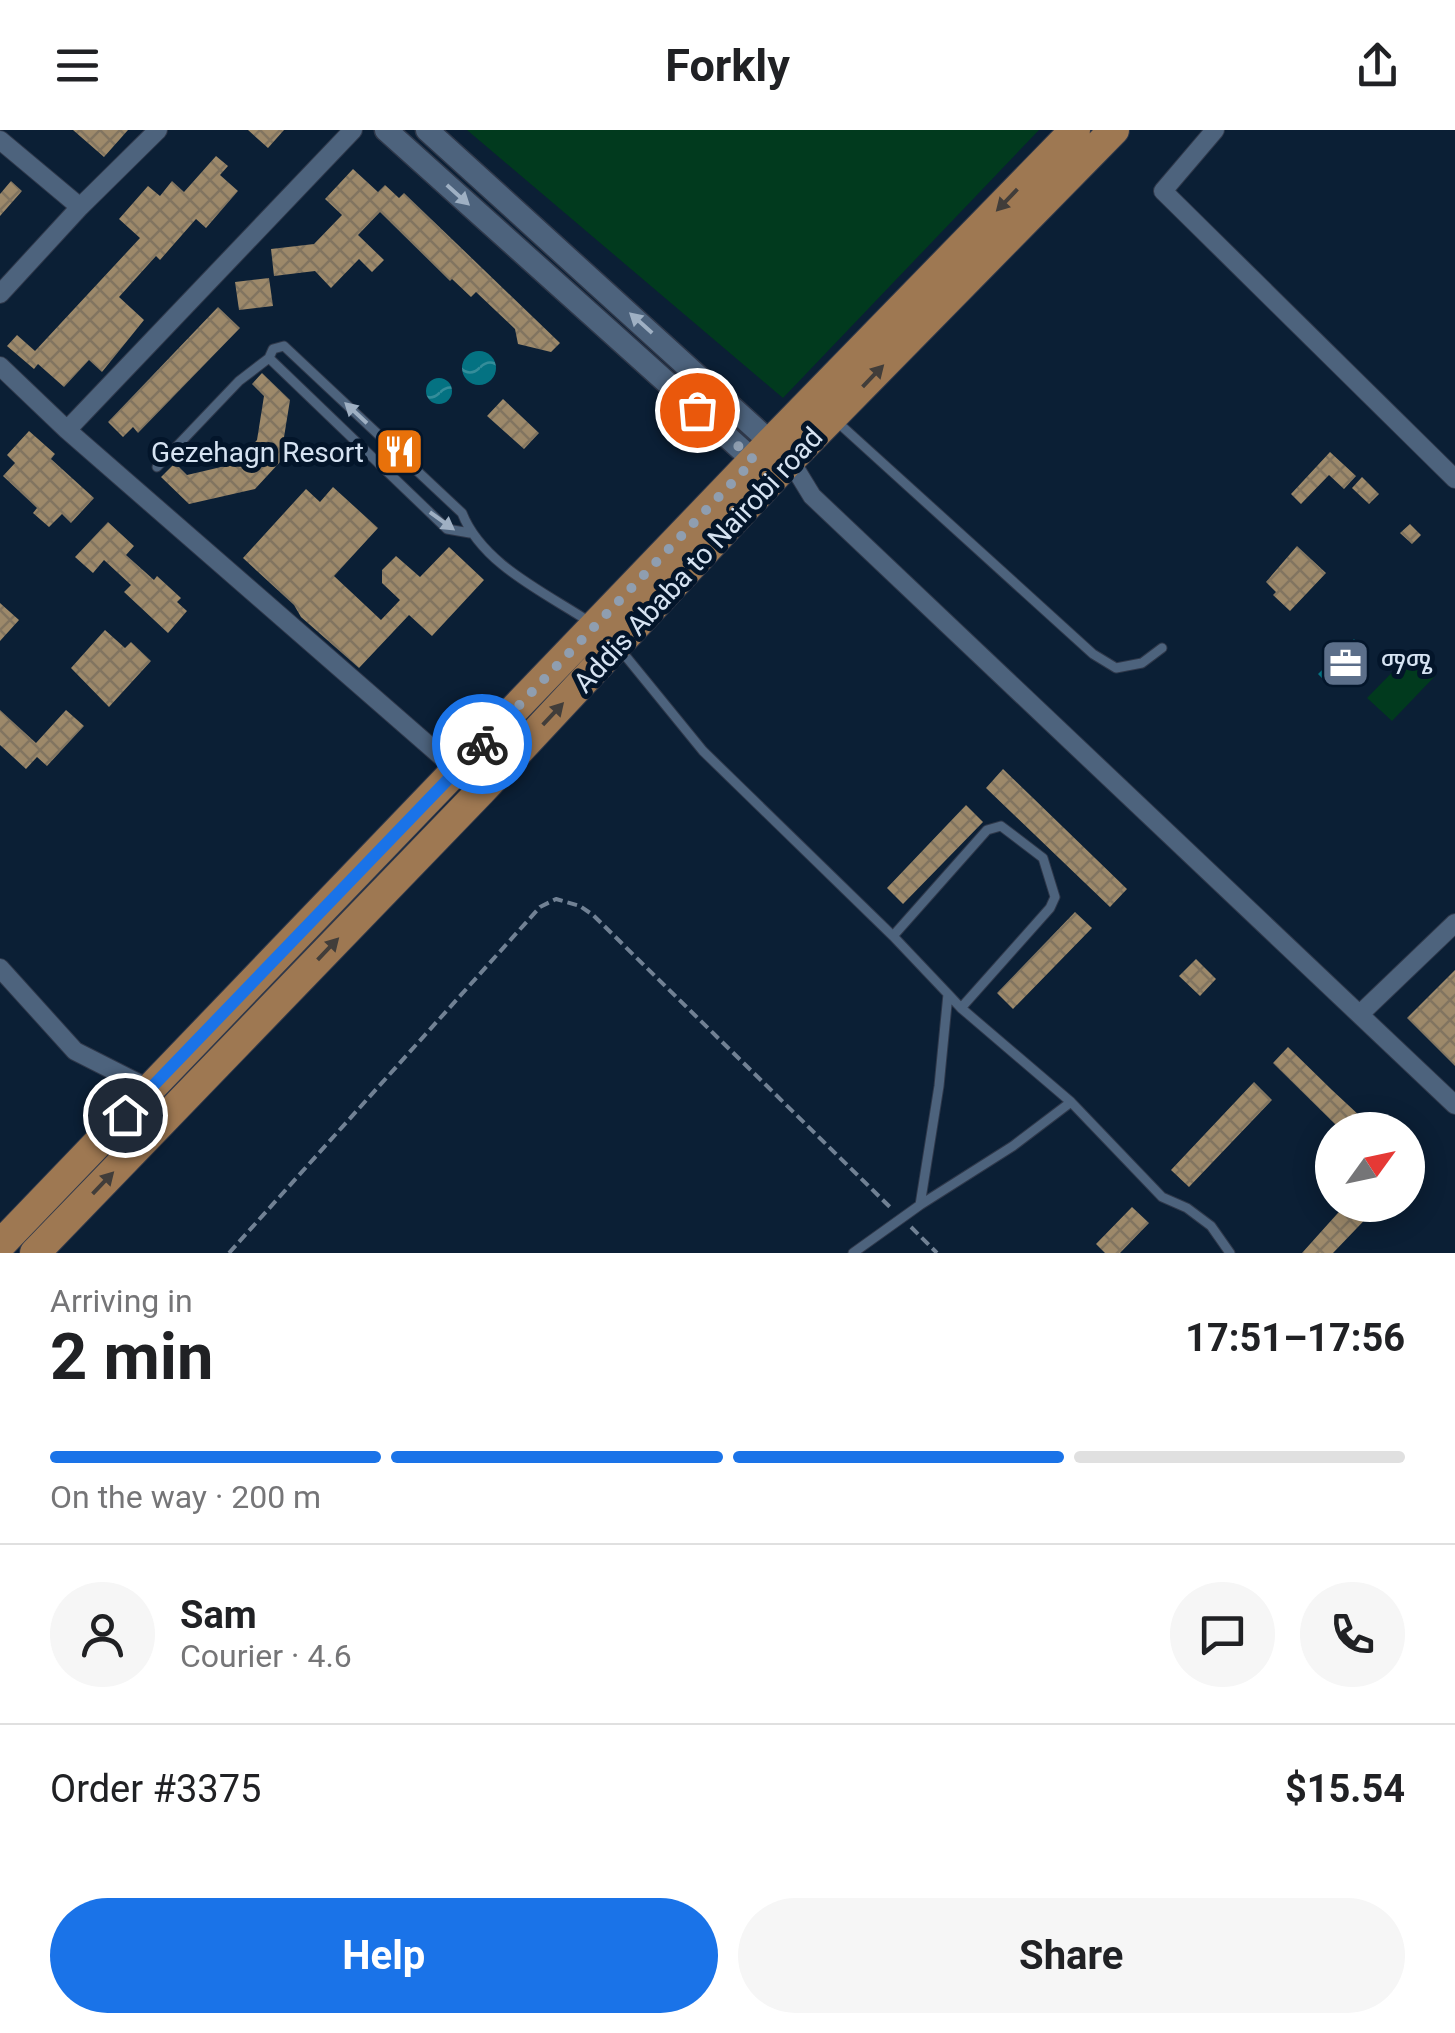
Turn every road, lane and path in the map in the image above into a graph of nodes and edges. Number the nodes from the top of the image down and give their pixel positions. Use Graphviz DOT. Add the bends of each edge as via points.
graph roads {
  1 [pos="158,130"];
  2 [pos="352,130"];
  3 [pos="386,130"];
  4 [pos="427,130"];
  5 [pos="1075,130"];
  6 [pos="1114,130"];
  7 [pos="1215,130"];
  8 [pos="0,140"];
  9 [pos="80,207"];
  10 [pos="0,294"];
  11 [pos="269,358"];
  12 [pos="0,366"];
  13 [pos="832,418"];
  14 [pos="67,430"];
  15 [pos="772,460"];
  16 [pos="157,466"];
  17 [pos="1455,479"];
  18 [pos="470,534"];
  19 [pos="595,626"];
  20 [pos="618,646"];
  21 [pos="1162,648"];
  22 [pos="456,770"];
  23 [pos="481,792"];
  24 [pos="1455,923"];
  25 [pos="893,936"];
  26 [pos="0,968"];
  27 [pos="948,994"];
  28 [pos="961,1008"];
  29 [pos="1360,1014"];
  30 [pos="150,1089"];
  31 [pos="1071,1102"];
  32 [pos="1455,1105"];
  33 [pos="920,1205"];
  34 [pos="902,1218"];
  35 [pos="0,1245"];
  36 [pos="35,1253"];
  37 [pos="228,1253"];
  38 [pos="853,1253"];
  39 [pos="937,1253"];
  40 [pos="1230,1253"];
  1 -- 9 [label="street"];
  2 -- 14 [label="street"];
  3 -- 15 [label="street, one-way"];
  15 -- 4 [label="street, one-way"];
  5 -- 15 [label="highway, Addis Ababa to Nairobi road, one-way"];
  13 -- 6 [label="highway, Addis Ababa to Nairobi road, one-way"];
  7 -- 17 [label="street" via="1163,191"];
  8 -- 9 [label="street"];
  9 -- 10 [label="street"];
  11 -- 16 [label="lane"];
  11 -- 18 [label="lane, one-way" via="447,529"];
  18 -- 11 [label="lane, one-way" via="462,513 284,346"];
  12 -- 14 [label="street"];
  13 -- 15 [label="highway, Addis Ababa to Nairobi road"];
  13 -- 21 [label="lane" via="1093,654 1116,668 1142,663"];
  14 -- 22 [label="street"];
  15 -- 19 [label="highway, Addis Ababa to Nairobi road"];
  15 -- 20 [label="highway, Addis Ababa to Nairobi road"];
  15 -- 29 [label="street"];
  18 -- 19 [label="lane"];
  19 -- 22 [label="highway, Addis Ababa to Nairobi road"];
  23 -- 20 [label="highway, Addis Ababa to Nairobi road, one-way"];
  20 -- 25 [label="lane" via="703,751"];
  22 -- 23 [label="street"];
  22 -- 30 [label="highway, Addis Ababa to Nairobi road"];
  36 -- 23 [label="highway, Addis Ababa to Nairobi road, one-way"];
  24 -- 29 [label="street"];
  25 -- 27 [label="lane"];
  25 -- 28 [label="lane" via="986,830 1001,826 1042,858 1056,897"];
  26 -- 30 [label="street" via="75,1050"];
  27 -- 28 [label="lane"];
  27 -- 33 [label="lane"];
  28 -- 31 [label="lane"];
  29 -- 32 [label="street"];
  30 -- 35 [label="highway, Addis Ababa to Nairobi road"];
  31 -- 33 [label="lane"];
  31 -- 40 [label="lane" via="1162,1197 1211,1226"];
  33 -- 34 [label="lane"];
  34 -- 37 [label="path" via="594,914 556,899 540,907"];
  34 -- 38 [label="lane"];
  34 -- 39 [label="path"];
}
